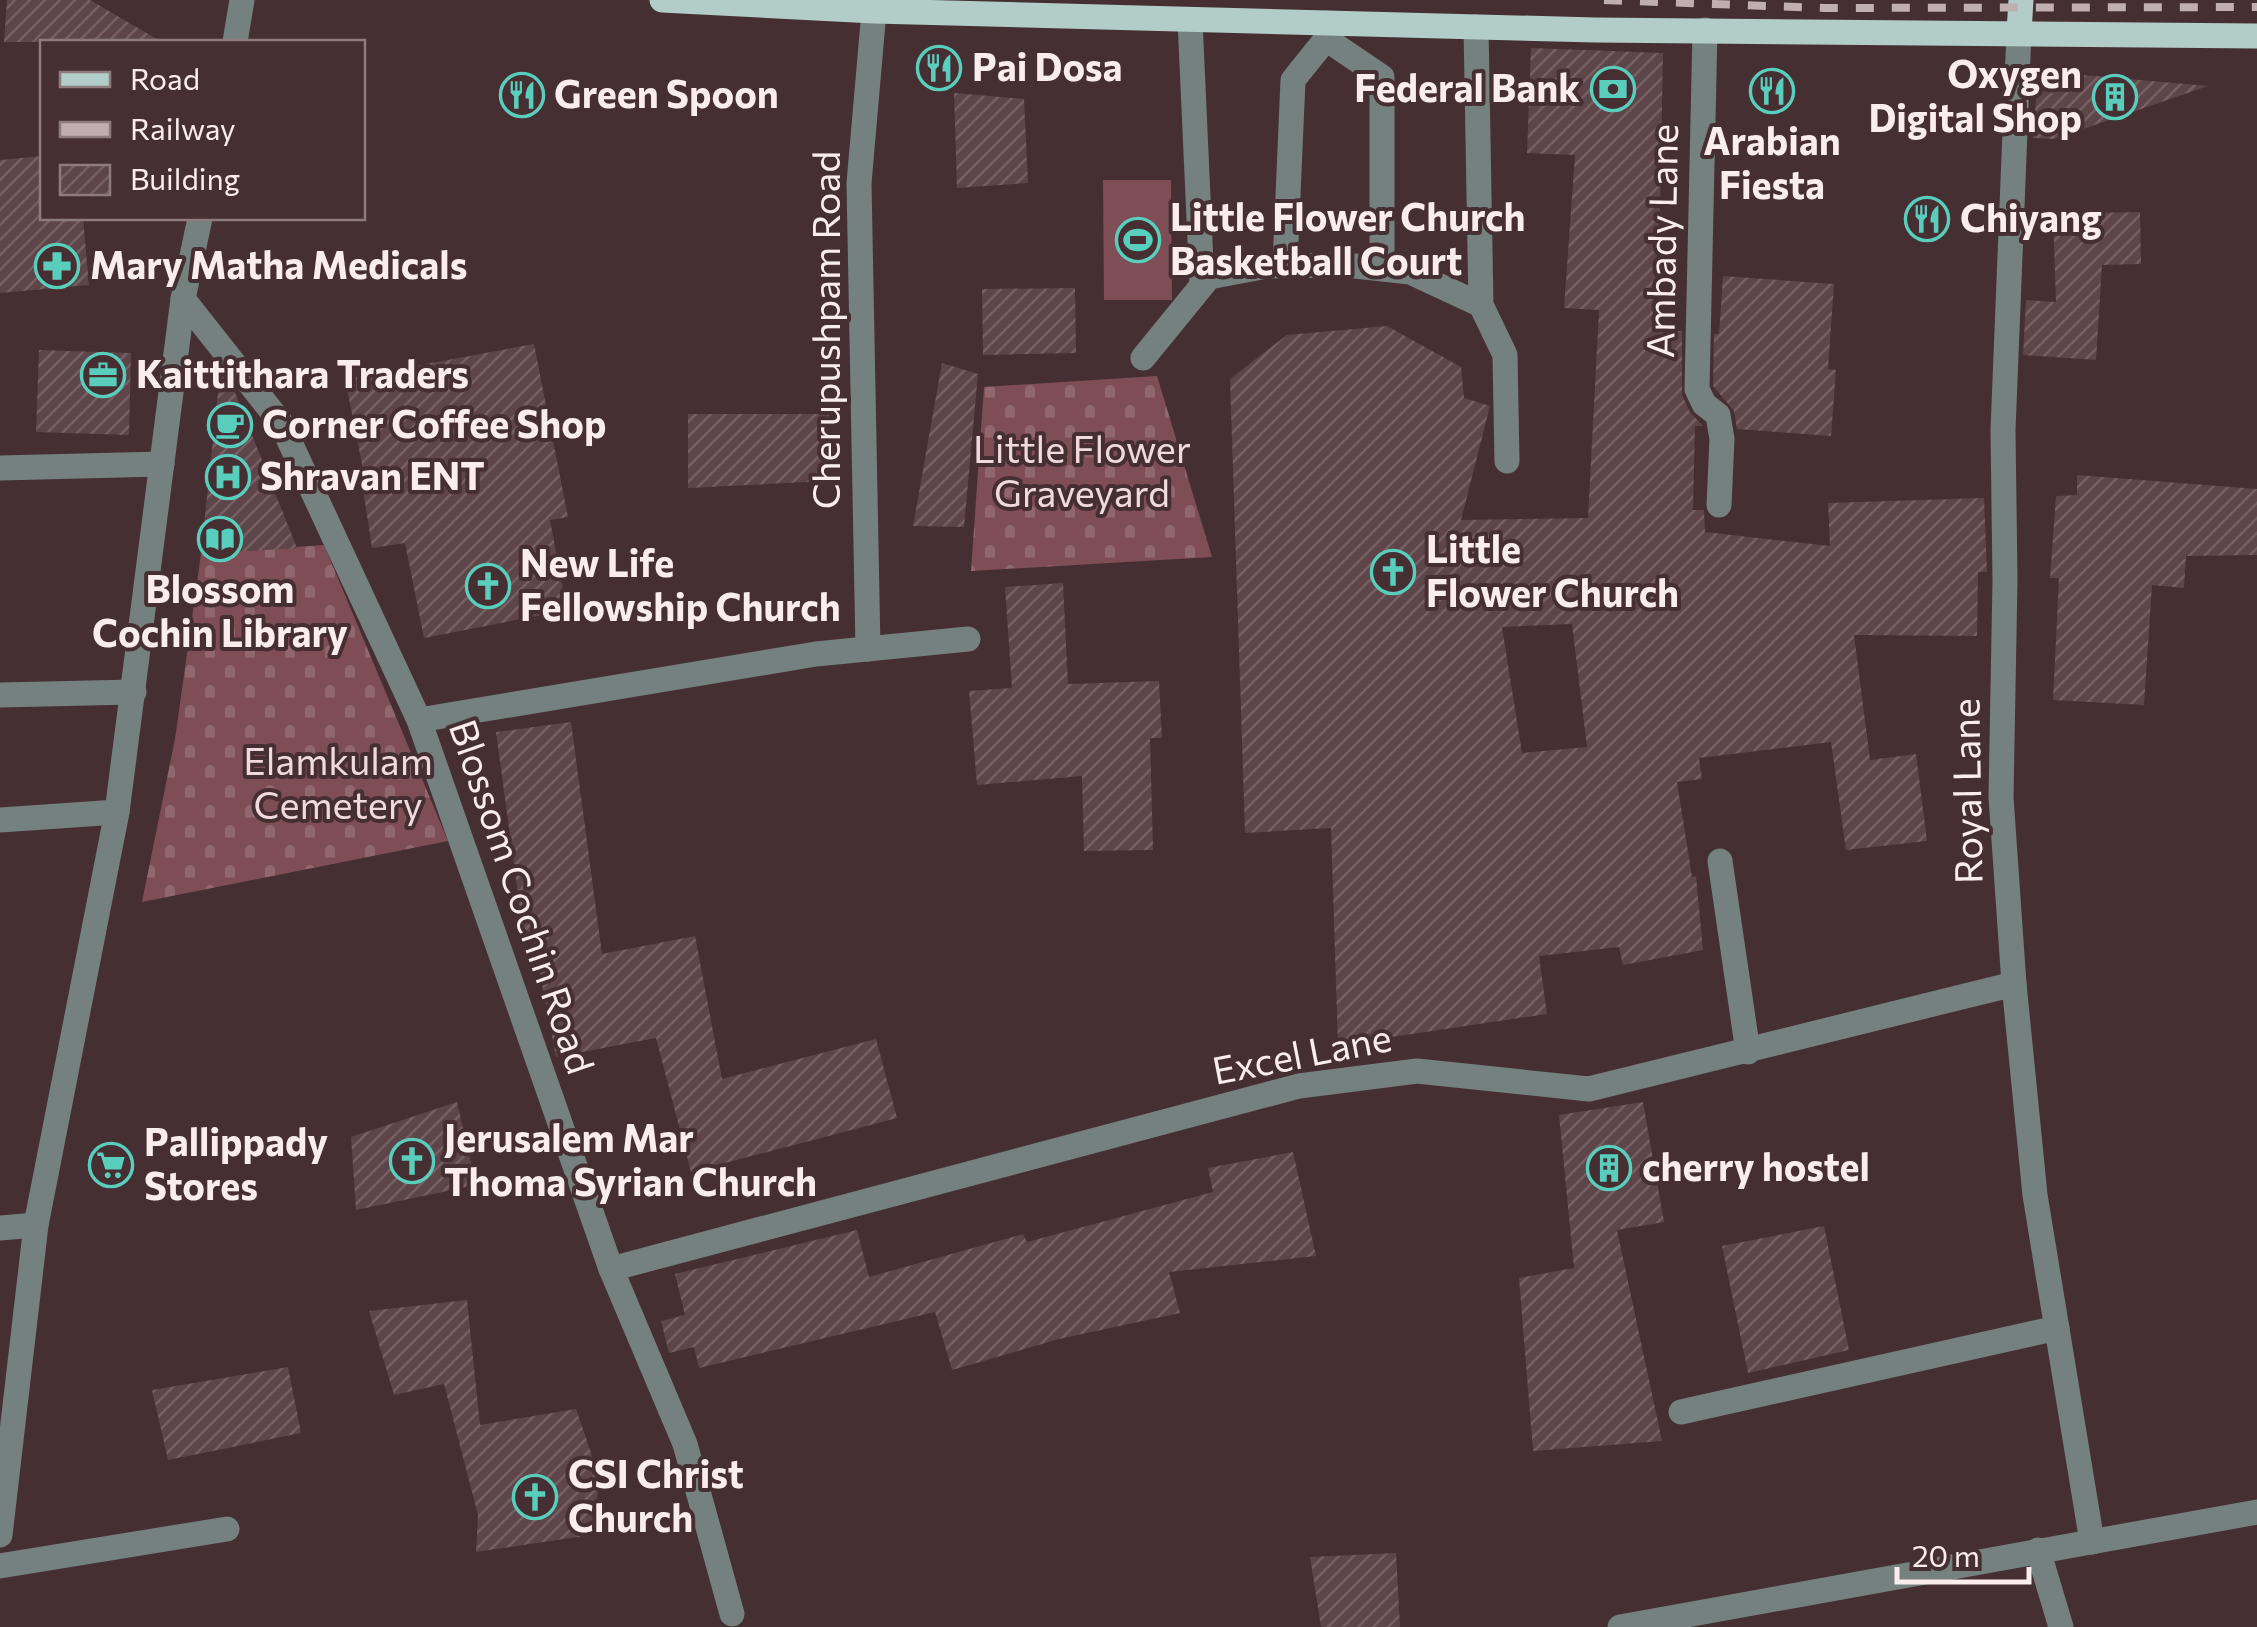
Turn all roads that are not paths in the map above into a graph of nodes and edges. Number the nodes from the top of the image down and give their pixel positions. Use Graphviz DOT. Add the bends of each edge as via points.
graph roads {
  1 [pos="242,0"];
  2 [pos="662,0"];
  3 [pos="2021,0"];
  4 [pos="874,12"];
  5 [pos="1190,20"];
  6 [pos="1476,27"];
  7 [pos="1705,30"];
  8 [pos="1326,31"];
  9 [pos="2018,32"];
  10 [pos="2257,36"];
  11 [pos="235,40"];
  12 [pos="200,220"];
  13 [pos="1285,265"];
  14 [pos="1382,268"];
  15 [pos="1202,285"];
  16 [pos="182,299"];
  17 [pos="1480,305"];
  18 [pos="1143,358"];
  19 [pos="1508,461"];
  20 [pos="162,464"];
  21 [pos="0,468"];
  22 [pos="1719,505"];
  23 [pos="968,639"];
  24 [pos="868,649"];
  25 [pos="134,692"];
  26 [pos="0,695"];
  27 [pos="420,720"];
  28 [pos="117,812"];
  29 [pos="0,820"];
  30 [pos="1720,860"];
  31 [pos="2014,984"];
  32 [pos="1748,1052"];
  33 [pos="36,1224"];
  34 [pos="0,1228"];
  35 [pos="611,1269"];
  36 [pos="2056,1328"];
  37 [pos="1682,1412"];
  38 [pos="2257,1512"];
  39 [pos="227,1529"];
  40 [pos="0,1535"];
  41 [pos="2092,1542"];
  42 [pos="2038,1550"];
  43 [pos="0,1566"];
  44 [pos="732,1614"];
  45 [pos="1620,1627"];
  46 [pos="2062,1627"];
  1 -- 11 [label="street"];
  2 -- 4 [label="main road"];
  3 -- 9 [label="main road"];
  4 -- 5 [label="main road"];
  4 -- 24 [label="street, Cherupushpam Road" via="859,182"];
  5 -- 8 [label="main road"];
  5 -- 15 [label="street"];
  6 -- 7 [label="main road"];
  6 -- 8 [label="main road"];
  6 -- 17 [label="street"];
  7 -- 9 [label="main road"];
  7 -- 22 [label="street, Ambady Lane" via="1697,389 1718,415"];
  8 -- 13 [label="street" via="1293,80"];
  8 -- 14 [label="street" via="1382,77"];
  9 -- 10 [label="main road"];
  9 -- 31 [label="street, Royal Lane" via="2002,430 2001,798"];
  12 -- 16 [label="street"];
  13 -- 14 [label="street"];
  13 -- 15 [label="street" via="1209,278"];
  14 -- 17 [label="street" via="1410,272"];
  15 -- 18 [label="street"];
  16 -- 20 [label="street"];
  16 -- 27 [label="street, Blossom Cochin Road" via="281,424"];
  17 -- 19 [label="street" via="1505,354"];
  20 -- 21 [label="street"];
  20 -- 25 [label="street"];
  23 -- 24 [label="street"];
  24 -- 27 [label="street"];
  25 -- 26 [label="street"];
  25 -- 28 [label="street"];
  27 -- 35 [label="street, Blossom Cochin Road"];
  28 -- 29 [label="street"];
  28 -- 33 [label="street"];
  30 -- 32 [label="street"];
  31 -- 32 [label="street, Excel Lane"];
  31 -- 36 [label="street, Royal Lane"];
  32 -- 35 [label="street, Excel Lane" via="1589,1090 1417,1072 1299,1086"];
  33 -- 34 [label="street"];
  33 -- 40 [label="street"];
  35 -- 44 [label="street, Blossom Cochin Road" via="685,1444"];
  36 -- 37 [label="street"];
  36 -- 41 [label="street, Royal Lane"];
  38 -- 41 [label="street"];
  39 -- 43 [label="street"];
  41 -- 42 [label="street"];
  42 -- 45 [label="street"];
  42 -- 46 [label="street"];
}
